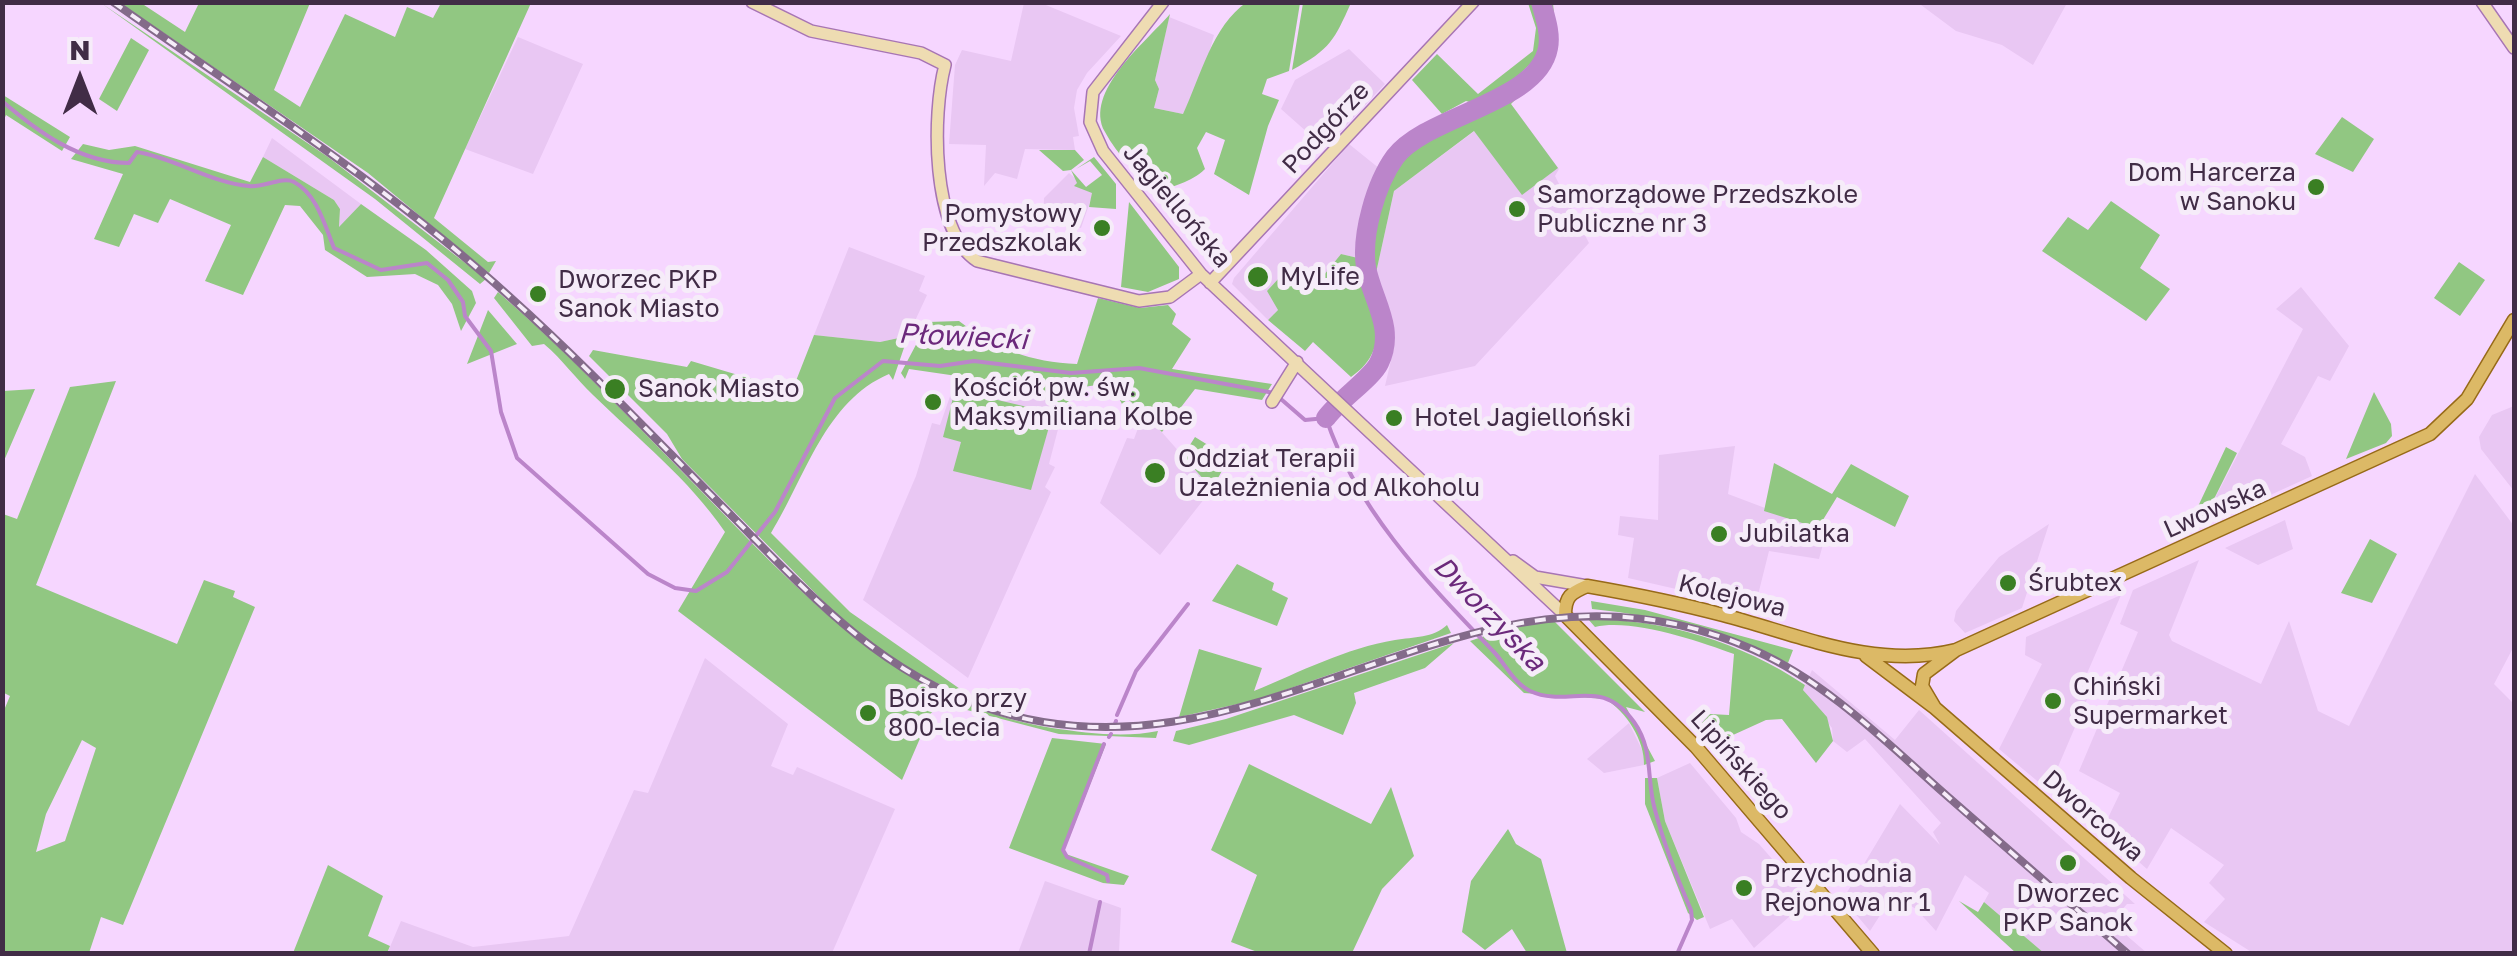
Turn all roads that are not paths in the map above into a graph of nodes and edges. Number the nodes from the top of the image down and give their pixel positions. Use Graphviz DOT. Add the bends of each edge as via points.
graph roads {
  1 [pos="752,2"];
  2 [pos="1164,2"];
  3 [pos="1473,2"];
  4 [pos="2482,2"];
  5 [pos="2514,51"];
  6 [pos="1206,278"];
  7 [pos="2514,320"];
  8 [pos="1297,362"];
  9 [pos="1272,402"];
  10 [pos="1489,544"];
  11 [pos="1587,586"];
  12 [pos="1565,615"];
  13 [pos="1956,650"];
  14 [pos="1864,655"];
  15 [pos="1935,708"];
  16 [pos="1873,954"];
  17 [pos="2226,954"];
  1 -- 6 [label="street, Podgórze" via="811,31 920,53 945,65 938,160 951,230 962,252 977,262 1140,301 1170,297"];
  2 -- 6 [label="street, Jagiellońska" via="1099,81 1088,107 1090,122 1103,151"];
  3 -- 6 [label="street, Podgórze"];
  4 -- 5 [label="street"];
  6 -- 8 [label="street, Jagiellońska"];
  7 -- 13 [label="main road, Lwowska" via="2467,398 2430,434"];
  8 -- 9 [label="street"];
  8 -- 10 [label="street, Jagiellońska"];
  10 -- 11 [label="street, Kolejowa" via="1535,577"];
  10 -- 12 [label="street, Jagiellońska"];
  11 -- 12 [label="main road" via="1568,598"];
  11 -- 14 [label="main road, Kolejowa"];
  12 -- 16 [label="main road, Lipińskiego" via="1696,747"];
  13 -- 14 [label="main road, Kolejowa" via="1910,658"];
  13 -- 15 [label="main road, Lwowska" via="1924,674 1922,686"];
  14 -- 15 [label="main road, Kolejowa"];
  15 -- 17 [label="main road, Dworcowa"];
}
